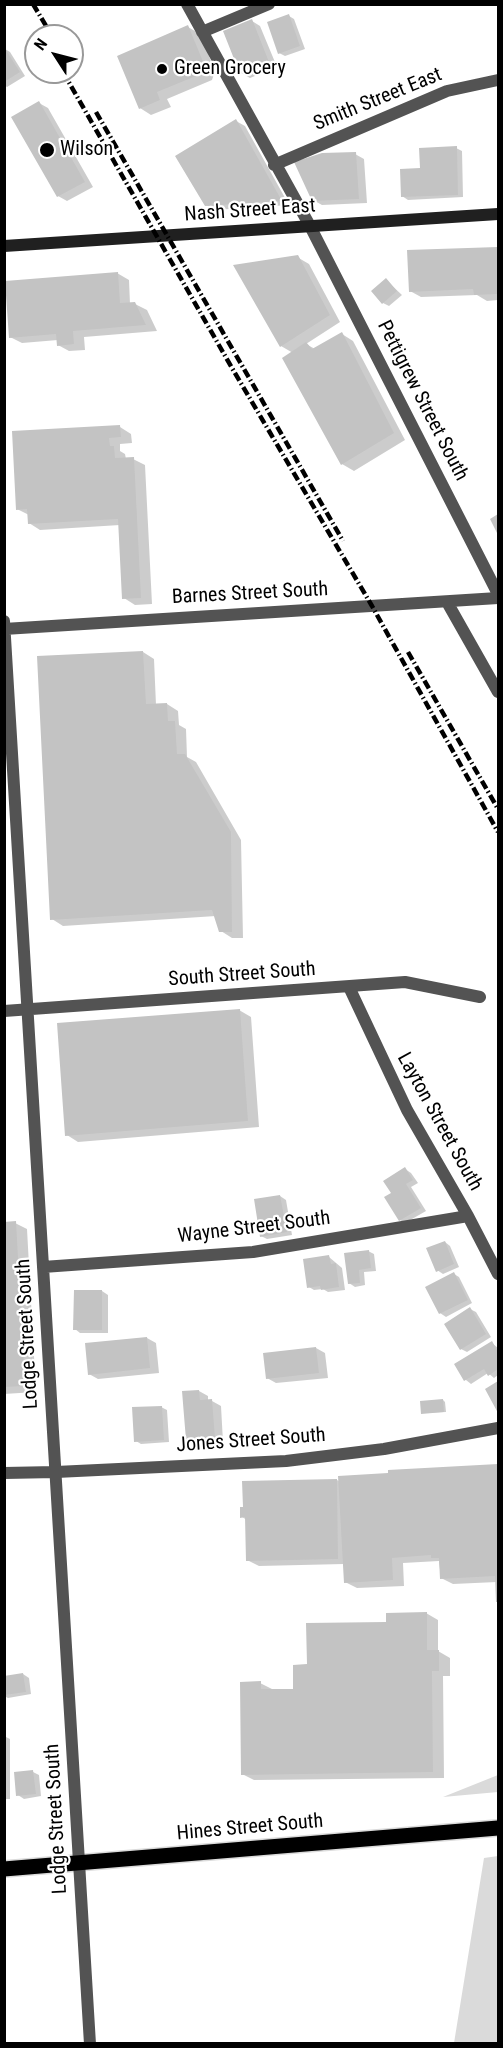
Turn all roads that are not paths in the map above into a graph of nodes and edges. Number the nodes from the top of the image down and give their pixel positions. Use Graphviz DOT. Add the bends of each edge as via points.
graph roads {
  1 [pos="187,4"];
  2 [pos="269,4"];
  3 [pos="202,32"];
  4 [pos="498,80"];
  5 [pos="274,165"];
  6 [pos="498,214"];
  7 [pos="310,226"];
  8 [pos="4,246"];
  9 [pos="498,594"];
  10 [pos="498,598"];
  11 [pos="447,602"];
  12 [pos="4,621"];
  13 [pos="5,629"];
  14 [pos="498,692"];
  15 [pos="349,987"];
  16 [pos="480,997"];
  17 [pos="28,1010"];
  18 [pos="4,1011"];
  19 [pos="468,1216"];
  20 [pos="43,1267"];
  21 [pos="498,1274"];
  22 [pos="498,1428"];
  23 [pos="56,1472"];
  24 [pos="4,1473"];
  25 [pos="498,1828"];
  26 [pos="79,1863"];
  27 [pos="4,1869"];
  28 [pos="90,2043"];
  1 -- 3 [label="street, Pettigrew Street South"];
  2 -- 3 [label="street"];
  3 -- 5 [label="street, Pettigrew Street South"];
  4 -- 5 [label="street, Smith Street East" via="447,91"];
  5 -- 7 [label="street, Pettigrew Street South"];
  6 -- 7 [label="main road, Nash Street East"];
  7 -- 8 [label="main road, Nash Street East"];
  7 -- 9 [label="street, Pettigrew Street South"];
  10 -- 11 [label="street, Barnes Street South"];
  11 -- 13 [label="street, Barnes Street South"];
  11 -- 14 [label="street"];
  12 -- 13 [label="street, Lodge Street South"];
  13 -- 17 [label="street, Lodge Street South"];
  15 -- 16 [label="street, South Street South" via="405,982"];
  15 -- 17 [label="street, South Street South"];
  15 -- 19 [label="street, Layton Street South" via="407,1110"];
  17 -- 18 [label="street, South Street South"];
  17 -- 20 [label="street, Lodge Street South"];
  19 -- 20 [label="street, Wayne Street South" via="253,1252"];
  19 -- 21 [label="street, Layton Street South"];
  20 -- 23 [label="street, Lodge Street South"];
  22 -- 23 [label="street, Jones Street South" via="384,1449 286,1461"];
  23 -- 24 [label="street, Jones Street South"];
  23 -- 26 [label="street, Lodge Street South"];
  25 -- 26 [label="main road, Hines Street South"];
  26 -- 27 [label="main road, Hines Street South"];
  26 -- 28 [label="street, Lodge Street South"];
}
